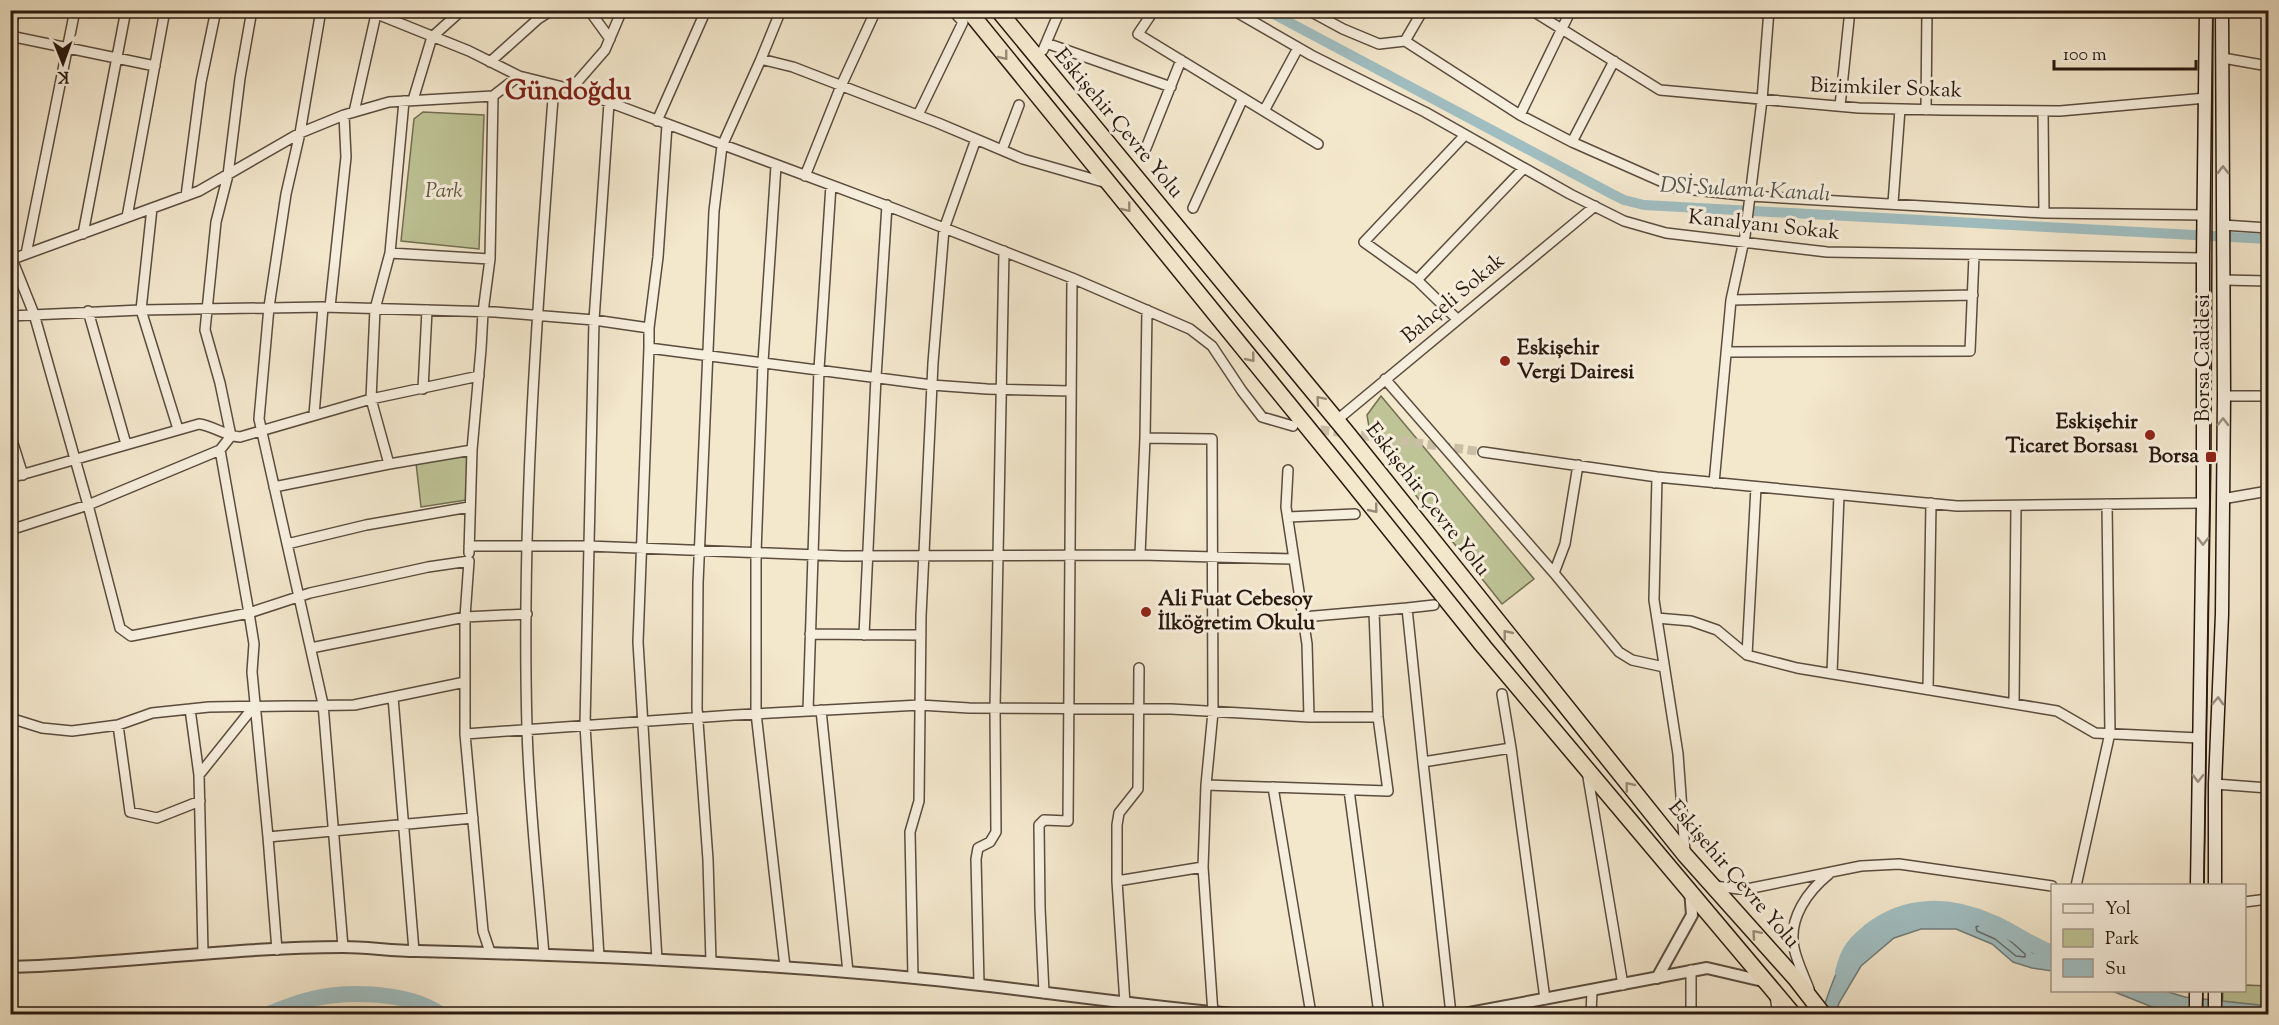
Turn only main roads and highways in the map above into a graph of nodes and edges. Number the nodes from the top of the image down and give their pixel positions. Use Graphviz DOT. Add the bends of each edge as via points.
graph roads {
  1 [pos="968,10"];
  2 [pos="998,10"];
  3 [pos="2206,10"];
  4 [pos="2222,10"];
  5 [pos="2197,884"];
  6 [pos="2215,884"];
  7 [pos="2196,992"];
  8 [pos="2215,992"];
  9 [pos="1820,1010"];
  10 [pos="1793,1014"];
  11 [pos="2196,1014"];
  12 [pos="2215,1014"];
  1 -- 10 [label="highway, Eskişehir Çevre Yolu, one-way" via="1484,647"];
  9 -- 2 [label="highway, Eskişehir Çevre Yolu, one-way" via="1685,855 1337,420"];
  3 -- 5 [label="main road, Borsa Caddesi, one-way"];
  6 -- 4 [label="main road, Borsa Caddesi, one-way" via="2224,396"];
  7 -- 11 [label="main road"];
  8 -- 12 [label="main road"];
}
